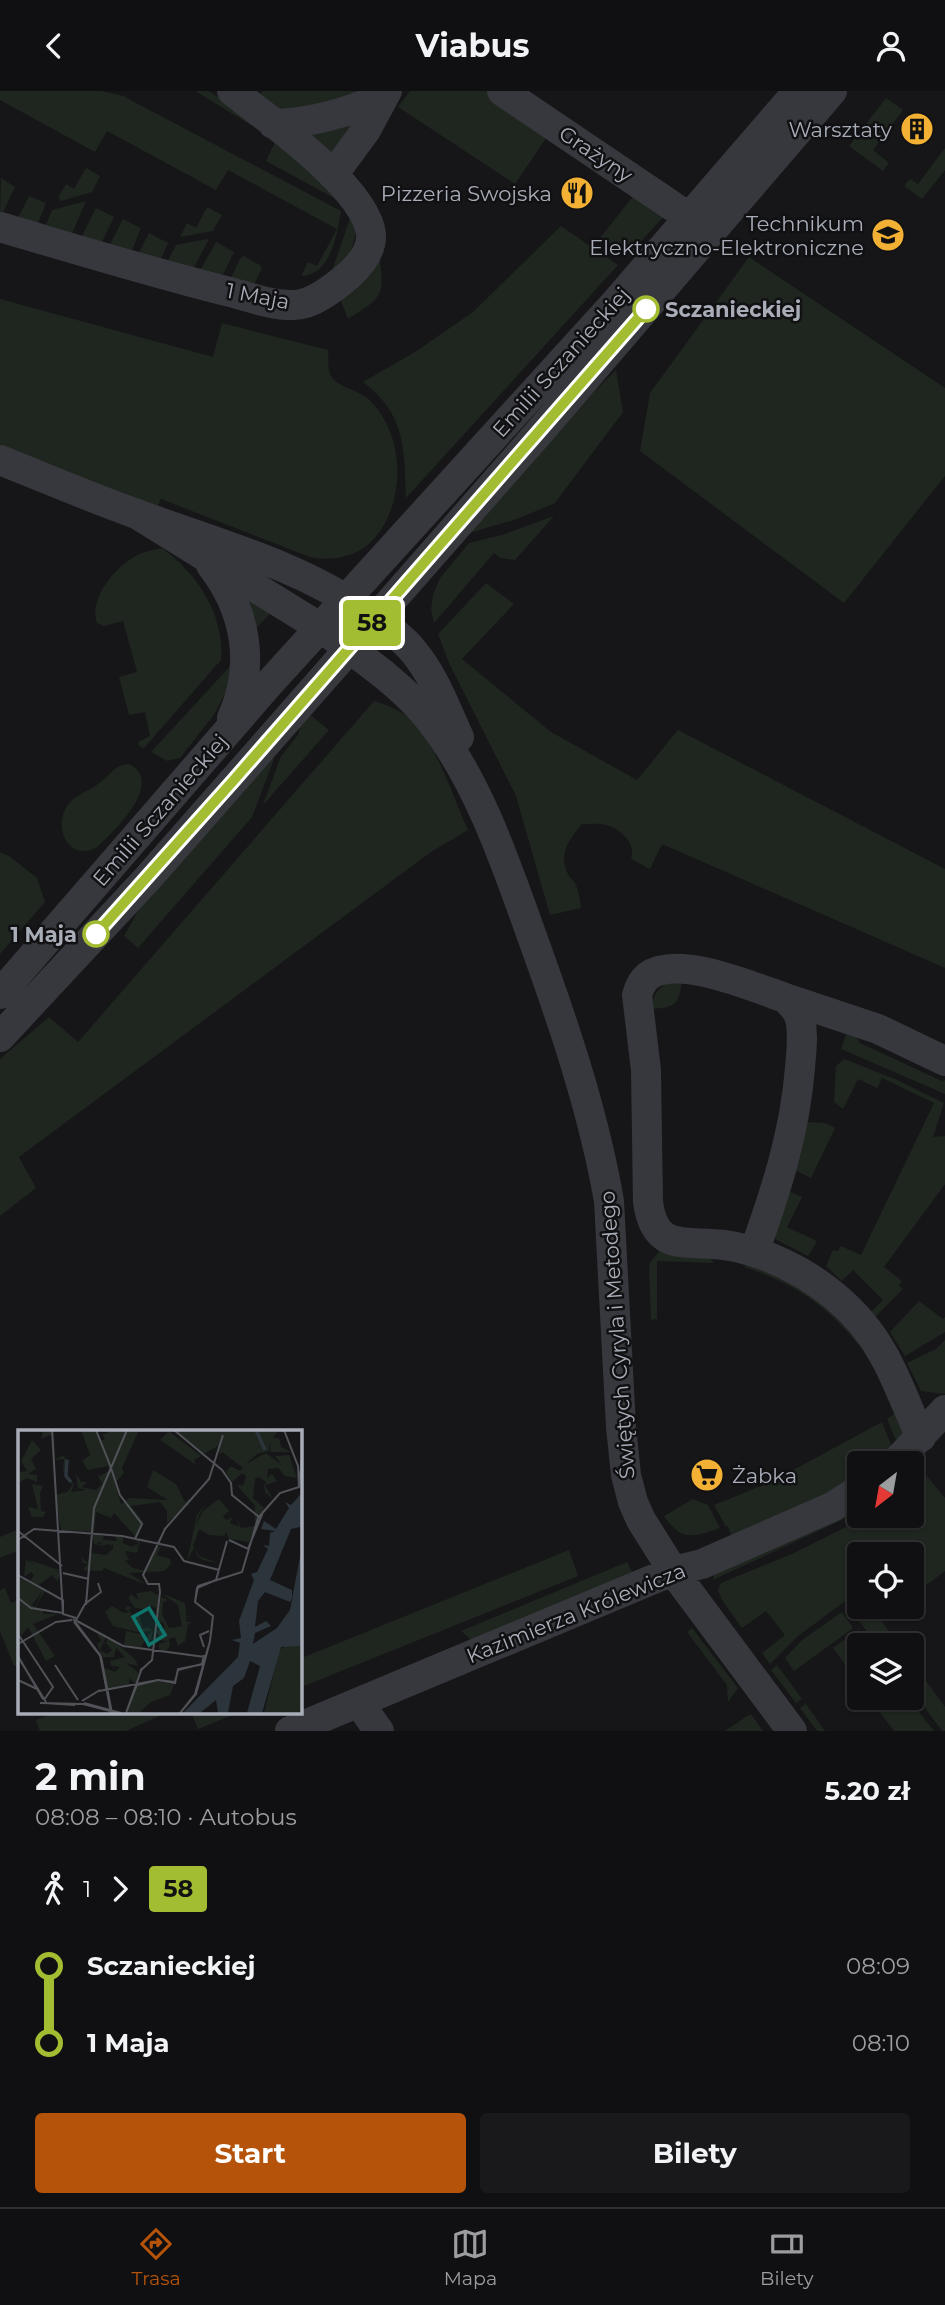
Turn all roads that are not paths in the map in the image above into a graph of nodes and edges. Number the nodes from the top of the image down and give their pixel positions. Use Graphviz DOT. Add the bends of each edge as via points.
graph roads {
  1 [pos="232,91"];
  2 [pos="502,91"];
  3 [pos="797,91"];
  4 [pos="832,91"];
  5 [pos="385,93"];
  6 [pos="273,124"];
  7 [pos="333,175"];
  8 [pos="690,218"];
  9 [pos="0,227"];
  10 [pos="0,460"];
  11 [pos="135,513"];
  12 [pos="192,549"];
  13 [pos="348,599"];
  14 [pos="376,618"];
  15 [pos="321,628"];
  16 [pos="349,649"];
  17 [pos="218,742"];
  18 [pos="488,823"];
  19 [pos="0,994"];
  20 [pos="785,998"];
  21 [pos="0,1037"];
  22 [pos="945,1061"];
  23 [pos="754,1252"];
  24 [pos="945,1410"];
  25 [pos="921,1437"];
  26 [pos="907,1451"];
  27 [pos="847,1498"];
  28 [pos="673,1571"];
  29 [pos="359,1703"];
  30 [pos="290,1731"];
  31 [pos="379,1731"];
  32 [pos="792,1731"];
  1 -- 6 [label="street, 1 Maja"];
  2 -- 8 [label="street, Grażyny"];
  3 -- 8 [label="street, Emilii Sczanieckiej"];
  4 -- 14 [label="street, Emilii Sczanieckiej"];
  5 -- 6 [label="street" via="332,117"];
  5 -- 7 [label="street" via="366,130"];
  6 -- 7 [label="street, 1 Maja"];
  7 -- 9 [label="street, 1 Maja" via="347,188 367,222 370,240 364,258 346,277 295,306 191,282"];
  8 -- 13 [label="street, Emilii Sczanieckiej"];
  10 -- 11 [label="street"];
  11 -- 12 [label="street"];
  11 -- 13 [label="street" via="306,576"];
  12 -- 15 [label="street"];
  12 -- 17 [label="street" via="211,565 229,591 245,640 240,695"];
  13 -- 14 [label="street"];
  13 -- 15 [label="street, Emilii Sczanieckiej"];
  14 -- 16 [label="street, Emilii Sczanieckiej"];
  14 -- 18 [label="street, Świętych Cyryla i Metodego" via="408,645 424,666 472,767"];
  15 -- 16 [label="street"];
  15 -- 17 [label="street, Emilii Sczanieckiej"];
  16 -- 18 [label="street, Świętych Cyryla i Metodego" via="407,695 430,720 456,759"];
  16 -- 21 [label="street, Emilii Sczanieckiej" via="148,878"];
  17 -- 19 [label="street, Emilii Sczanieckiej"];
  18 -- 28 [label="street, Świętych Cyryla i Metodego" via="552,993 600,1156 609,1201 626,1475 641,1520"];
  20 -- 22 [label="street" via="878,1029"];
  20 -- 23 [label="street" via="800,1018 797,1101 780,1175"];
  20 -- 23 [label="street" via="720,976 674,968 648,976 637,995 646,1070 648,1202 655,1229 678,1243 725,1245"];
  23 -- 25 [label="street" via="810,1278 863,1325 883,1355"];
  24 -- 25 [label="street"];
  25 -- 26 [label="street"];
  27 -- 28 [label="street, Kazimierza Królewicza" via="713,1559"];
  28 -- 29 [label="street, Kazimierza Królewicza"];
  28 -- 32 [label="street, Świętych Cyryla i Metodego"];
  29 -- 30 [label="street, Kazimierza Królewicza"];
  29 -- 31 [label="street"];
}
